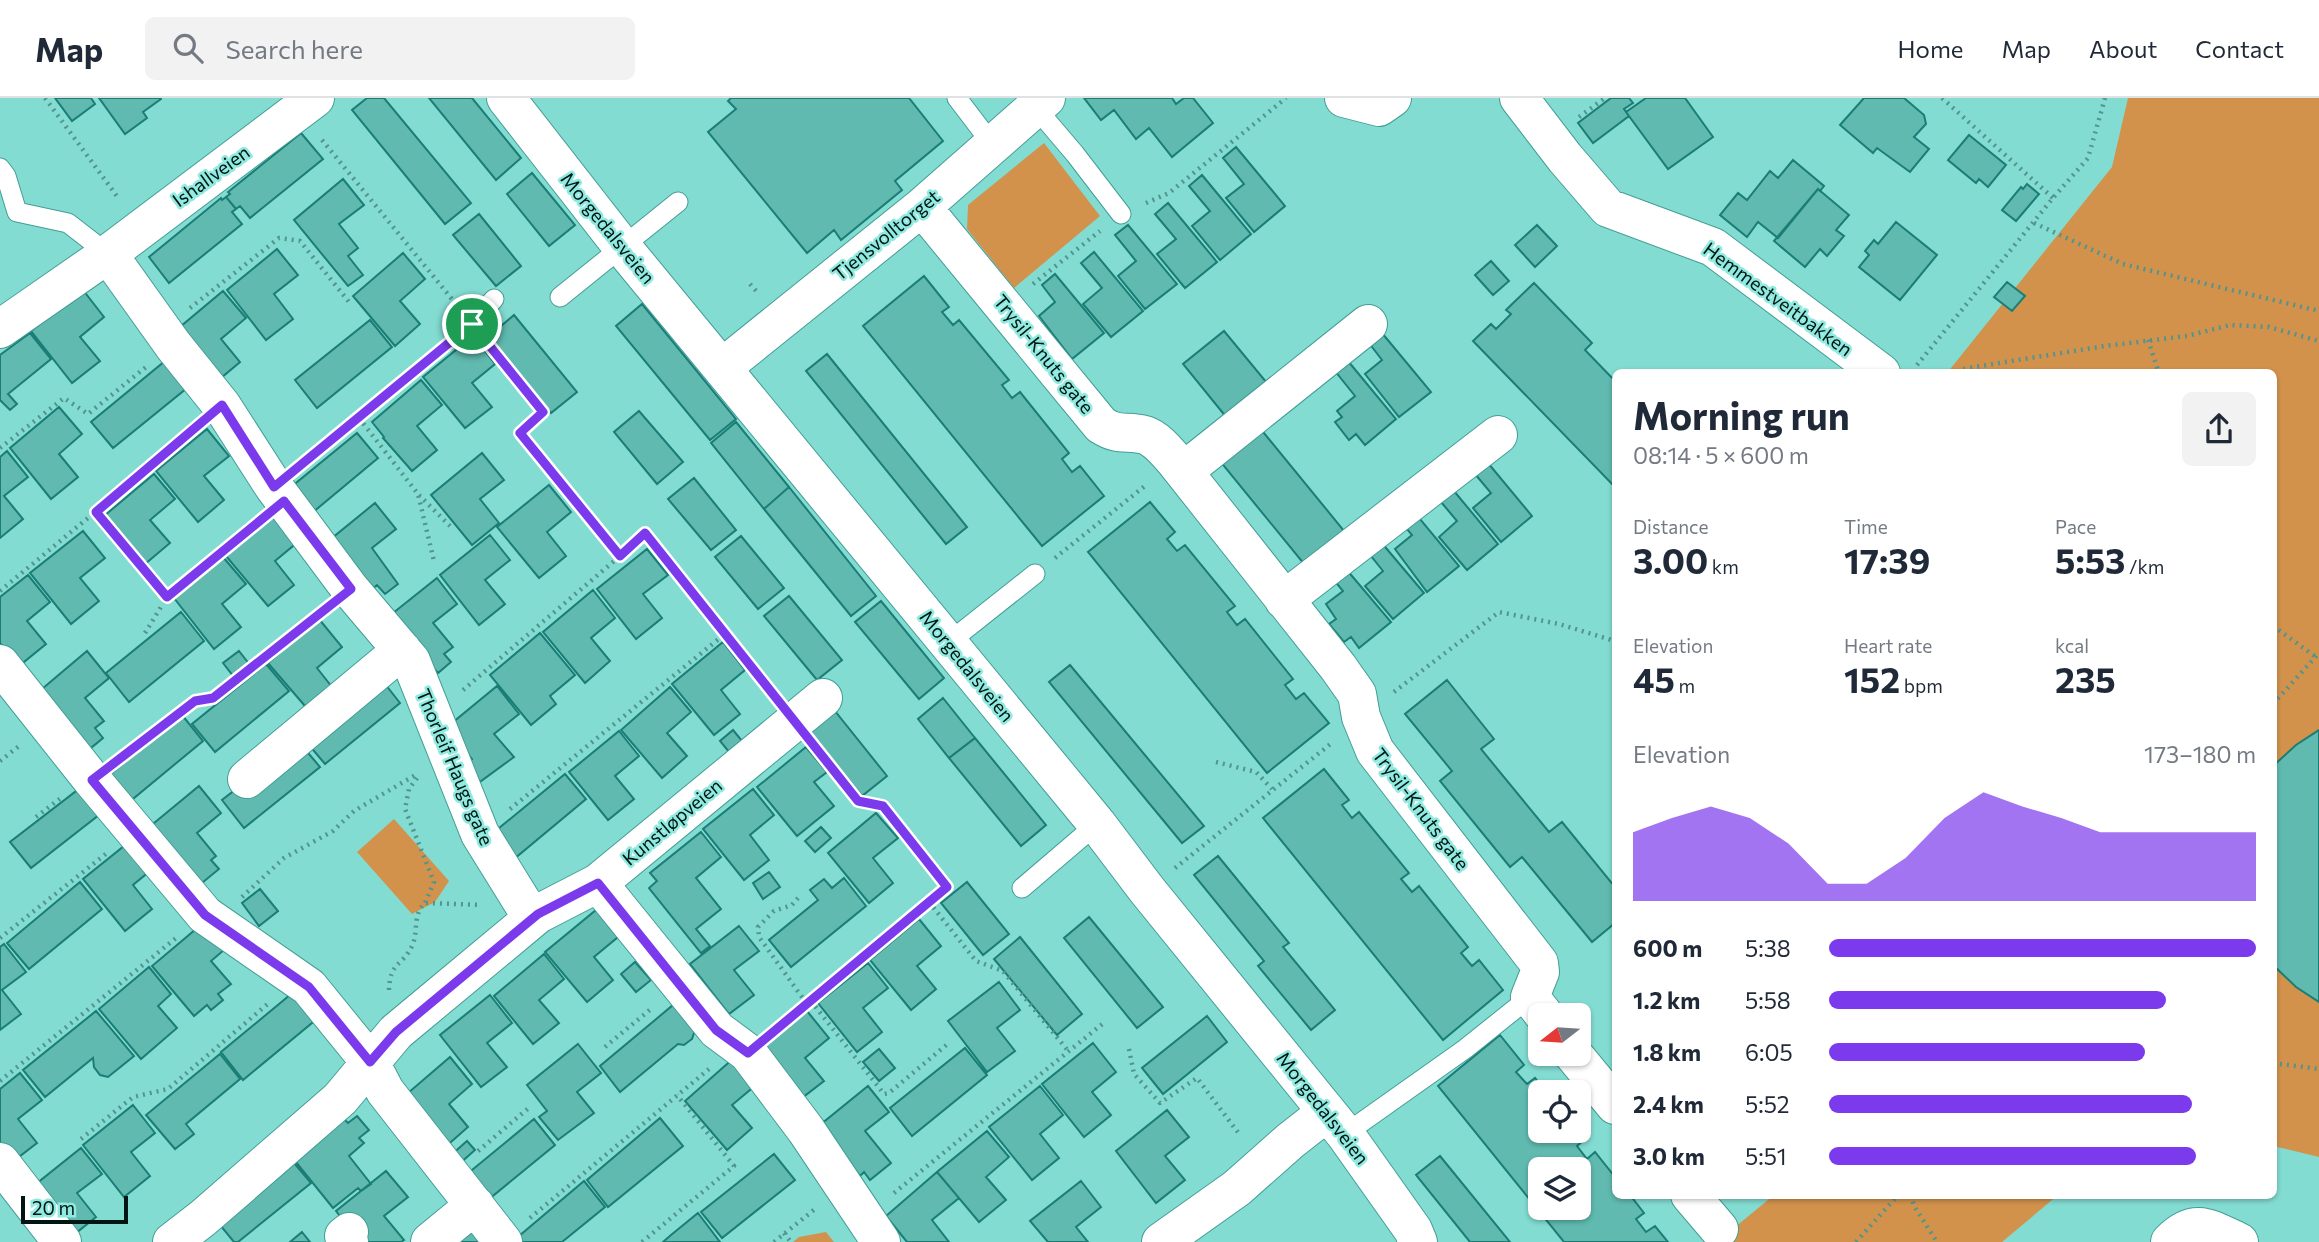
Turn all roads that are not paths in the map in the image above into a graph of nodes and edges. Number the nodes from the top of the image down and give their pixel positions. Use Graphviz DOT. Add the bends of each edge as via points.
graph roads {
  1 [pos="506,98"];
  2 [pos="957,98"];
  3 [pos="1344,98"];
  4 [pos="1392,98"];
  5 [pos="1519,98"];
  6 [pos="1041,103"];
  7 [pos="307,104"];
  8 [pos="992,144"];
  9 [pos="0,168"];
  10 [pos="678,202"];
  11 [pos="922,207"];
  12 [pos="1121,214"];
  13 [pos="623,248"];
  14 [pos="108,254"];
  15 [pos="560,297"];
  16 [pos="494,299"];
  17 [pos="474,322"];
  18 [pos="1368,324"];
  19 [pos="0,329"];
  20 [pos="723,367"];
  21 [pos="1876,369"];
  22 [pos="1497,435"];
  23 [pos="1180,466"];
  24 [pos="1035,574"];
  25 [pos="1284,600"];
  26 [pos="948,643"];
  27 [pos="401,650"];
  28 [pos="0,664"];
  29 [pos="809,709"];
  30 [pos="247,779"];
  31 [pos="1097,824"];
  32 [pos="598,883"];
  33 [pos="1022,888"];
  34 [pos="531,909"];
  35 [pos="1537,1003"];
  36 [pos="1528,1012"];
  37 [pos="370,1062"];
  38 [pos="1583,1066"];
  39 [pos="1612,1101"];
  40 [pos="1336,1123"];
  41 [pos="0,1163"];
  42 [pos="1693,1199"];
  43 [pos="475,1205"];
  44 [pos="1718,1229"];
  45 [pos="212,1230"];
  46 [pos="872,1230"];
  47 [pos="503,1241"];
  48 [pos="62,1242"];
  49 [pos="172,1242"];
  50 [pos="430,1242"];
  51 [pos="1161,1242"];
  52 [pos="1418,1242"];
  53 [pos="2170,1242"];
  54 [pos="2239,1242"];
  1 -- 13 [label="street, Morgedalsveien"];
  2 -- 8 [label="lane"];
  3 -- 4 [label="street" via="1379,107"];
  5 -- 21 [label="street, Hemmestveitbakken" via="1608,208 1713,247"];
  6 -- 8 [label="street, Tjensvolltorget"];
  6 -- 12 [label="lane"];
  7 -- 14 [label="street, Ishallveien"];
  8 -- 11 [label="street, Tjensvolltorget"];
  9 -- 14 [label="lane" via="16,212 68,223"];
  10 -- 13 [label="lane"];
  11 -- 20 [label="street, Tjensvolltorget"];
  11 -- 23 [label="street, Trysil-Knuts gate" via="1101,425 1114,433 1145,435"];
  13 -- 15 [label="lane"];
  13 -- 20 [label="street, Morgedalsveien"];
  14 -- 19 [label="street, Ishallveien"];
  14 -- 27 [label="street, Thorleif Haugs gate" via="222,405 279,494"];
  16 -- 17 [label="lane"];
  18 -- 23 [label="street"];
  20 -- 26 [label="street, Morgedalsveien"];
  22 -- 25 [label="street"];
  23 -- 25 [label="street, Trysil-Knuts gate"];
  24 -- 26 [label="lane"];
  25 -- 35 [label="street, Trysil-Knuts gate" via="1357,694 1375,751 1539,963"];
  26 -- 31 [label="street, Morgedalsveien"];
  27 -- 30 [label="street"];
  27 -- 34 [label="street, Thorleif Haugs gate" via="411,661 480,834"];
  28 -- 37 [label="street" via="211,919 309,987"];
  29 -- 32 [label="street, Kunstløpveien"];
  31 -- 33 [label="lane"];
  31 -- 40 [label="street, Morgedalsveien"];
  32 -- 34 [label="street, Kunstløpveien"];
  32 -- 46 [label="street" via="716,1030 739,1046 806,1130"];
  34 -- 37 [label="street, Kunstløpveien" via="396,1032"];
  36 -- 40 [label="lane"];
  37 -- 43 [label="street" via="385,1091"];
  37 -- 45 [label="street, Kunstløpveien"];
  38 -- 39 [label="street"];
  40 -- 51 [label="street" via="1290,1141 1237,1188"];
  40 -- 52 [label="street, Morgedalsveien"];
  41 -- 48 [label="street"];
  42 -- 44 [label="street"];
  43 -- 47 [label="street"];
  43 -- 50 [label="street"];
  45 -- 49 [label="street, Kunstløpveien"];
  53 -- 54 [label="street" via="2183,1229 2200,1226"];
}
